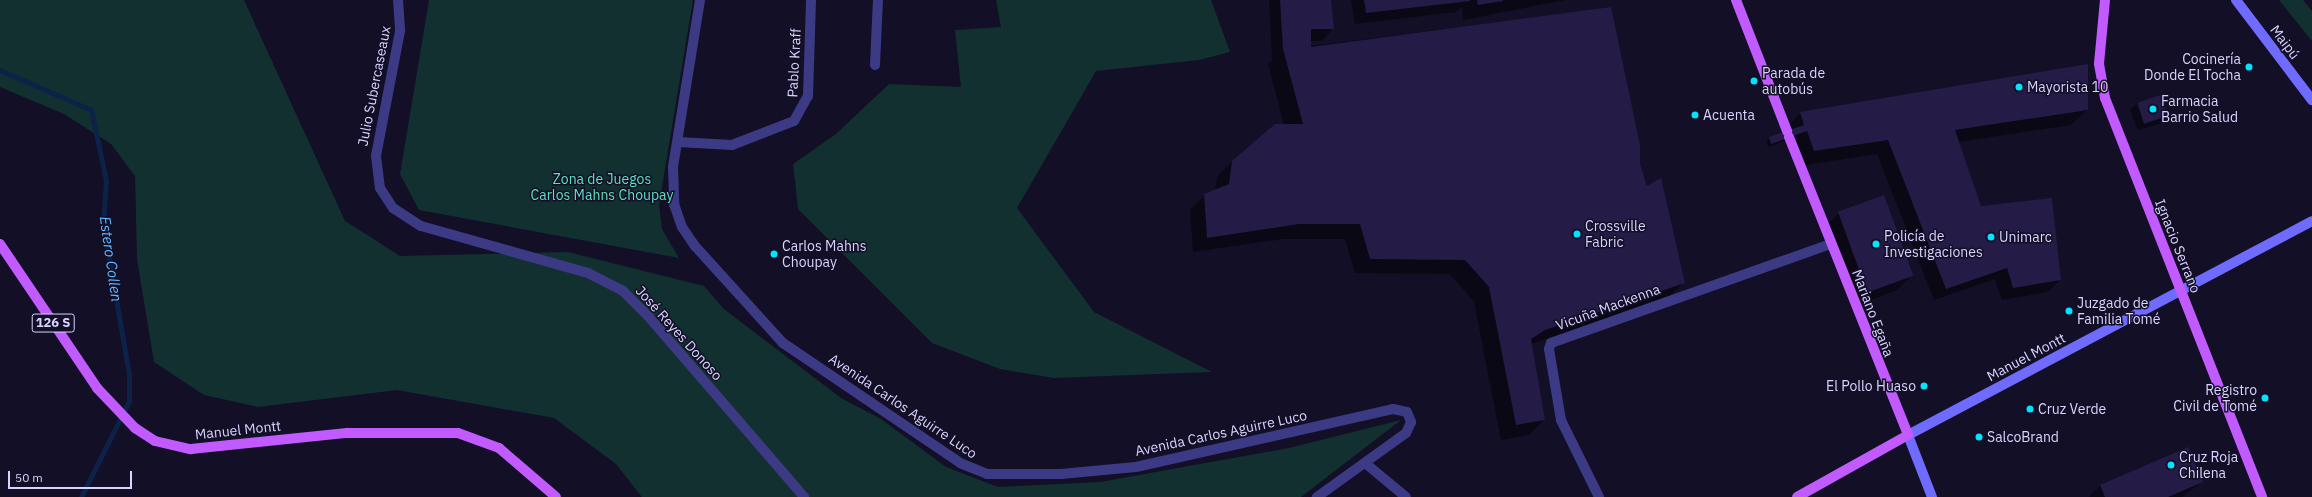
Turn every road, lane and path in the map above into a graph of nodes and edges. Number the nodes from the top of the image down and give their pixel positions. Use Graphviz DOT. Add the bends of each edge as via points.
graph roads {
  1 [pos="398,0"];
  2 [pos="700,0"];
  3 [pos="811,0"];
  4 [pos="878,0"];
  5 [pos="1736,0"];
  6 [pos="2105,0"];
  7 [pos="2236,0"];
  8 [pos="875,65"];
  9 [pos="2312,100"];
  10 [pos="678,142"];
  11 [pos="377,178"];
  12 [pos="2312,220"];
  13 [pos="0,244"];
  14 [pos="1831,244"];
  15 [pos="2181,292"];
  16 [pos="1908,435"];
  17 [pos="1366,463"];
  18 [pos="556,497"];
  19 [pos="804,497"];
  20 [pos="1317,497"];
  21 [pos="1406,497"];
  22 [pos="1599,497"];
  23 [pos="1797,497"];
  24 [pos="1932,497"];
  25 [pos="2262,497"];
  1 -- 11 [label="street, Julio Subercaseaux" via="401,22 377,142"];
  2 -- 10 [label="street, Avenida Carlos Aguirre Luco"];
  3 -- 10 [label="street, Pablo Kraff" via="808,96 794,121 732,144"];
  4 -- 8 [label="street"];
  5 -- 14 [label="main road, Mariano Egaña"];
  6 -- 15 [label="main road, Ignacio Serrano" via="2099,64 2105,98"];
  7 -- 9 [label="main road, Maipú"];
  10 -- 17 [label="street, Avenida Carlos Aguirre Luco" via="672,191 682,227 761,323 783,343 968,468 1001,475 1121,469 1393,409 1407,412 1411,422 1409,430"];
  11 -- 19 [label="street, José Reyes Donoso" via="386,199 411,222 588,273 623,291 648,316"];
  12 -- 15 [label="main road, Manuel Montt"];
  13 -- 18 [label="main road, Manuel Montt / 126 S" via="107,401 135,428 161,443 191,449 347,433 458,433 499,448"];
  14 -- 16 [label="main road, Mariano Egaña"];
  14 -- 22 [label="street, Vicuña Mackenna" via="1551,343 1549,349 1561,420"];
  15 -- 16 [label="main road, Manuel Montt"];
  15 -- 25 [label="main road, Ignacio Serrano"];
  16 -- 23 [label="main road, Manuel Montt"];
  16 -- 24 [label="main road, Mariano Egaña"];
  17 -- 20 [label="street"];
  17 -- 21 [label="street"];
}
